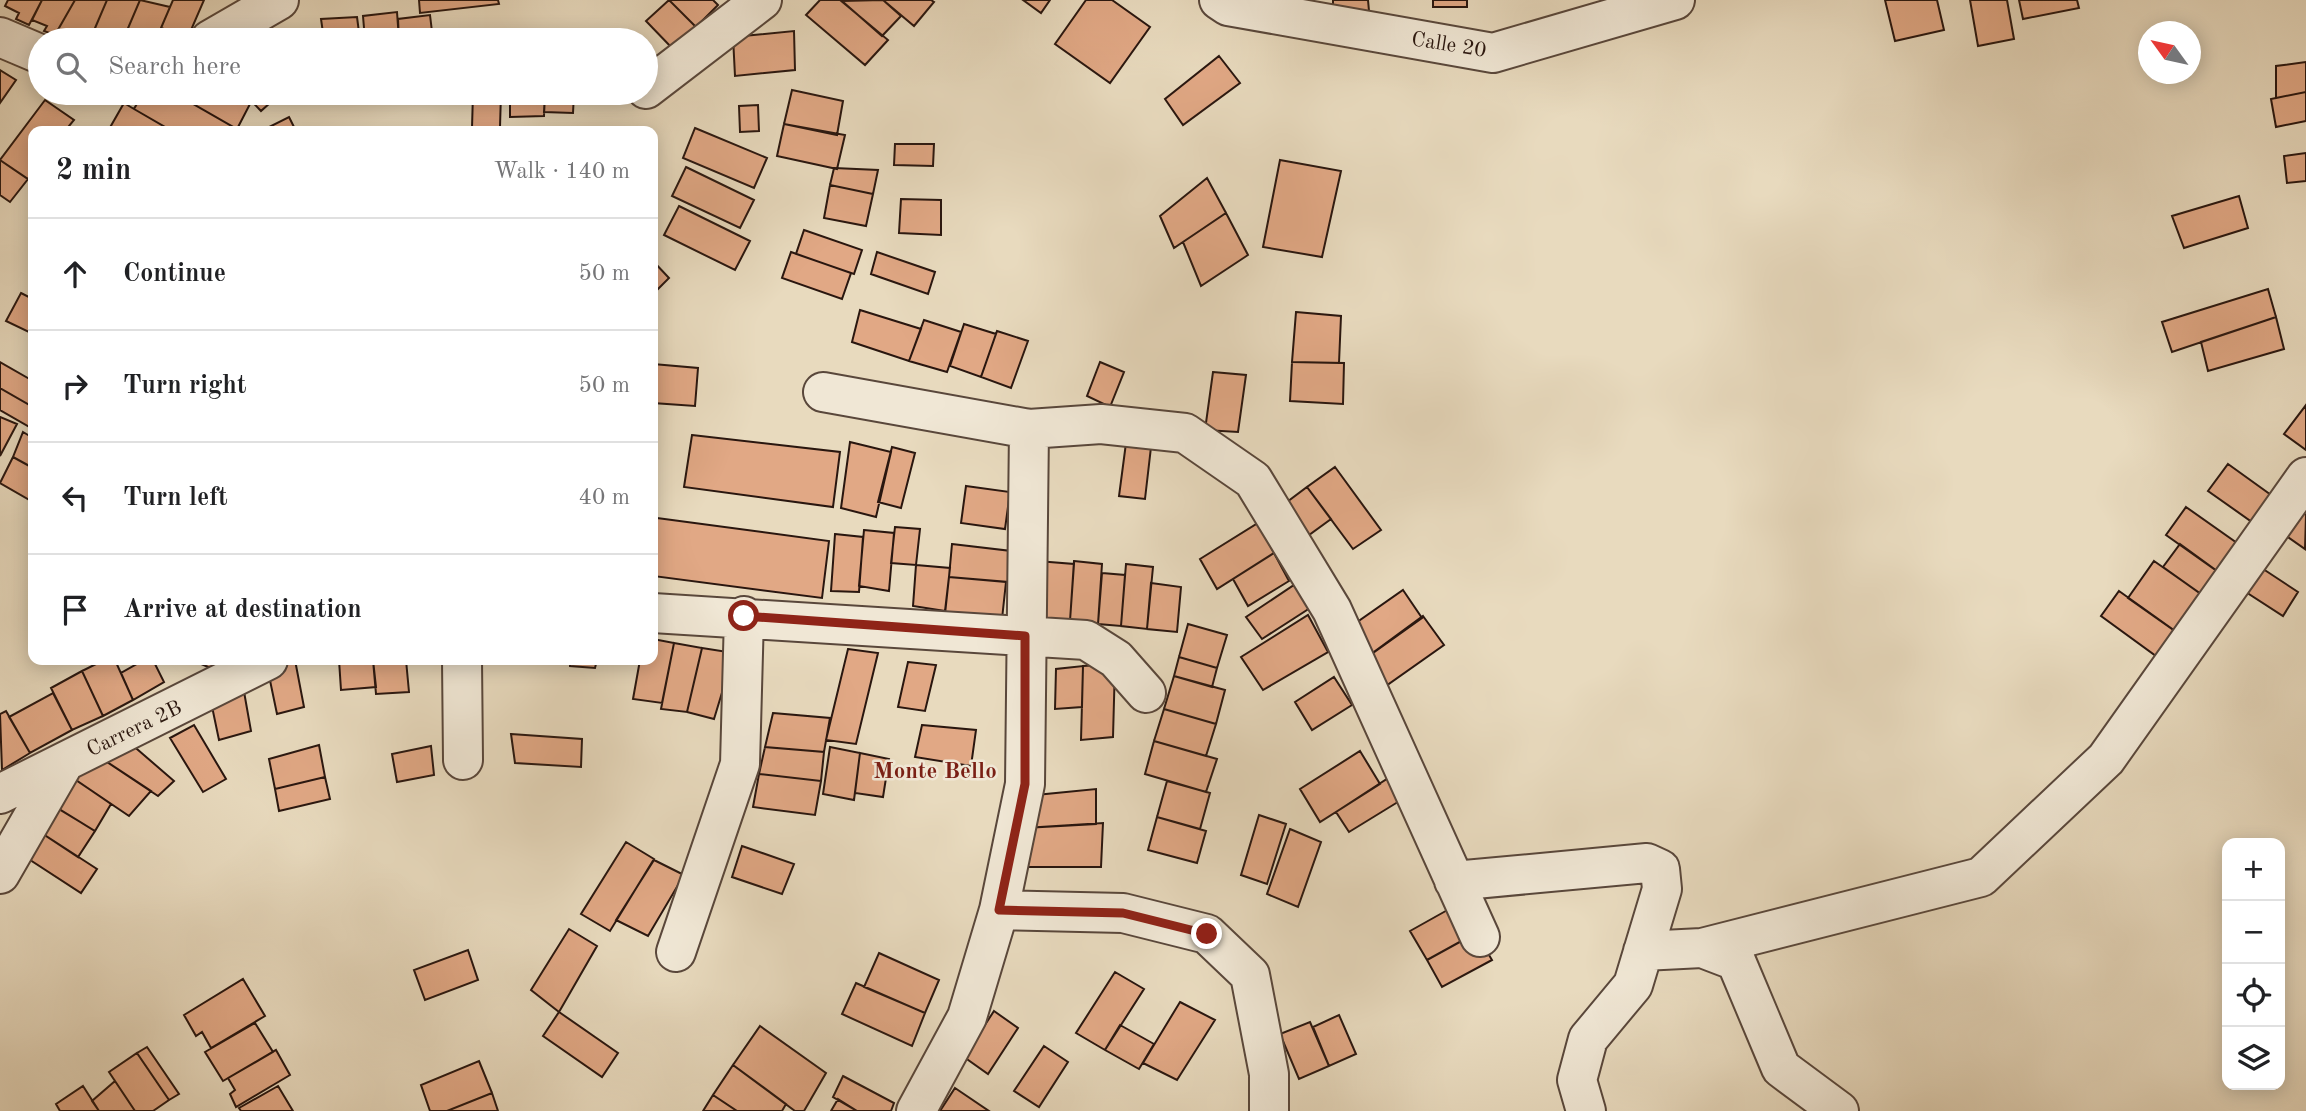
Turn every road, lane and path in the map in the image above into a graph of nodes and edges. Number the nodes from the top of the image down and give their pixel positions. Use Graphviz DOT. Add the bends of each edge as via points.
graph roads {
  1 [pos="279,0"];
  2 [pos="762,0"];
  3 [pos="1219,0"];
  4 [pos="1675,0"];
  5 [pos="231,28"];
  6 [pos="0,37"];
  7 [pos="28,49"];
  8 [pos="658,80"];
  9 [pos="823,392"];
  10 [pos="1029,429"];
  11 [pos="2306,477"];
  12 [pos="658,613"];
  13 [pos="744,616"];
  14 [pos="1025,636"];
  15 [pos="258,665"];
  16 [pos="462,665"];
  17 [pos="1146,693"];
  18 [pos="463,760"];
  19 [pos="64,763"];
  20 [pos="0,794"];
  21 [pos="0,874"];
  22 [pos="1454,881"];
  23 [pos="999,910"];
  24 [pos="1480,937"];
  25 [pos="1702,948"];
  26 [pos="1643,951"];
  27 [pos="676,952"];
  28 [pos="916,1111"];
  29 [pos="1269,1111"];
  30 [pos="1586,1111"];
  31 [pos="1839,1111"];
  1 -- 5 [label="street"];
  2 -- 8 [label="street"];
  3 -- 4 [label="street, Calle 20" via="1228,6 1493,53"];
  6 -- 7 [label="street"];
  9 -- 10 [label="street"];
  10 -- 14 [label="street"];
  10 -- 22 [label="street" via="1101,424 1185,433 1252,480 1332,610"];
  11 -- 25 [label="street" via="2105,759 1981,877"];
  12 -- 13 [label="street"];
  13 -- 14 [label="street"];
  13 -- 27 [label="street" via="740,764"];
  14 -- 17 [label="street" via="1086,640 1116,659"];
  14 -- 23 [label="street" via="1025,784"];
  15 -- 19 [label="street, Carrera 2B"];
  16 -- 18 [label="street"];
  19 -- 20 [label="street, Carrera 2B"];
  19 -- 21 [label="street"];
  22 -- 24 [label="street"];
  22 -- 26 [label="street" via="1647,863 1660,869 1662,889"];
  23 -- 28 [label="street" via="967,1017"];
  23 -- 29 [label="street" via="1123,913 1207,934 1250,975 1269,1074"];
  25 -- 26 [label="street"];
  25 -- 31 [label="street" via="1736,961 1781,1068"];
  26 -- 30 [label="street" via="1633,985 1588,1039 1577,1080"];
}
